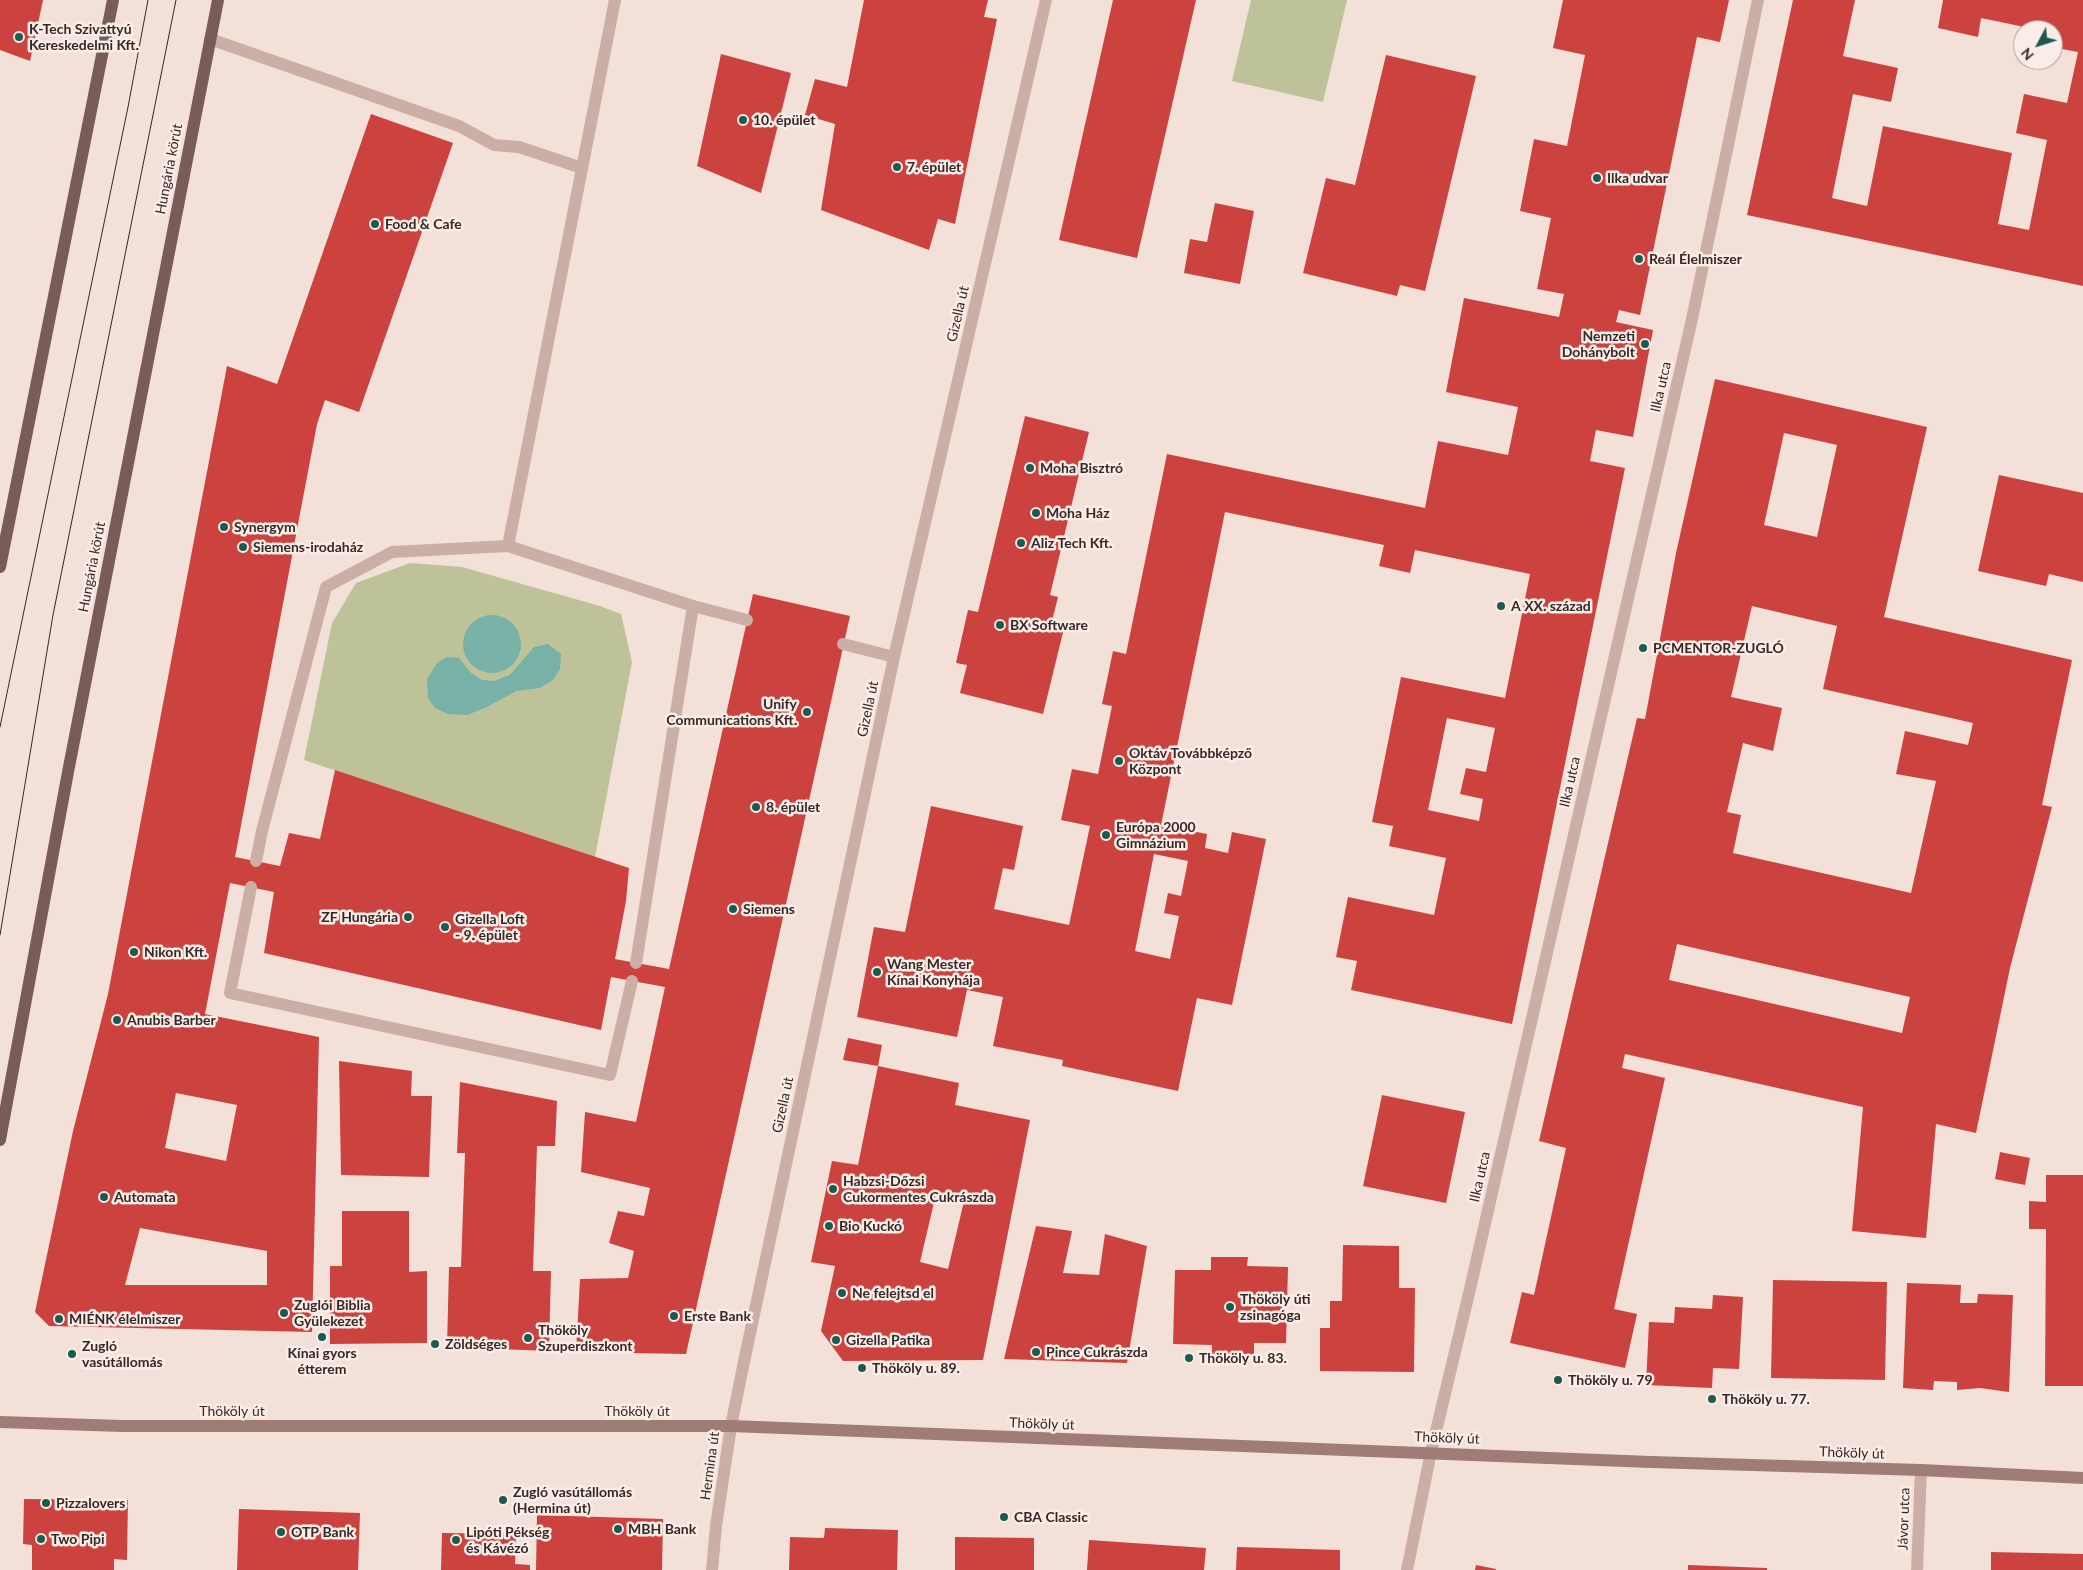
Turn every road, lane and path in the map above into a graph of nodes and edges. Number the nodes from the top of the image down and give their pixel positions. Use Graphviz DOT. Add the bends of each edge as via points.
graph roads {
  1 [pos="113,0"];
  2 [pos="218,0"];
  3 [pos="615,0"];
  4 [pos="1046,0"];
  5 [pos="1758,0"];
  6 [pos="210,39"];
  7 [pos="582,168"];
  8 [pos="508,546"];
  9 [pos="0,567"];
  10 [pos="693,606"];
  11 [pos="747,620"];
  12 [pos="843,644"];
  13 [pos="894,657"];
  14 [pos="256,861"];
  15 [pos="251,887"];
  16 [pos="636,963"];
  17 [pos="632,981"];
  18 [pos="0,1140"];
  19 [pos="0,1422"];
  20 [pos="731,1426"];
  21 [pos="1431,1452"];
  22 [pos="1921,1470"];
  23 [pos="2083,1478"];
  24 [pos="712,1570"];
  25 [pos="1407,1570"];
  26 [pos="1917,1570"];
  1 -- 9 [label="main road"];
  2 -- 6 [label="main road, Hungária körút"];
  3 -- 7 [label="street"];
  4 -- 13 [label="street, Gizella út"];
  5 -- 21 [label="street, Ilka utca" via="1692,318"];
  6 -- 7 [label="street" via="459,126 494,145 520,147"];
  6 -- 18 [label="main road, Hungária körút"];
  7 -- 8 [label="street"];
  8 -- 10 [label="street"];
  8 -- 14 [label="street" via="392,552 326,587"];
  10 -- 11 [label="street"];
  10 -- 16 [label="street"];
  12 -- 13 [label="street"];
  13 -- 20 [label="street, Gizella út"];
  15 -- 17 [label="street" via="230,992 610,1074"];
  19 -- 20 [label="main road, Thököly út" via="122,1426"];
  20 -- 21 [label="main road, Thököly út"];
  20 -- 24 [label="street, Hermina út"];
  21 -- 22 [label="main road, Thököly út"];
  21 -- 25 [label="street, Ilka utca"];
  22 -- 23 [label="main road, Thököly út"];
  22 -- 26 [label="street, Jávor utca"];
}
